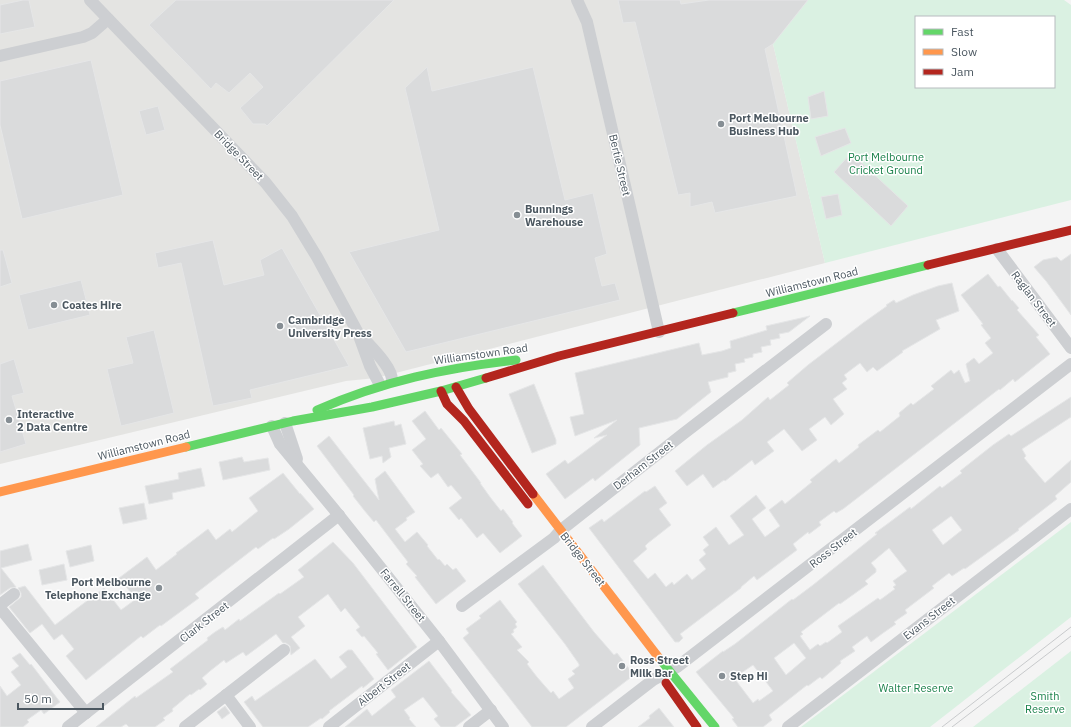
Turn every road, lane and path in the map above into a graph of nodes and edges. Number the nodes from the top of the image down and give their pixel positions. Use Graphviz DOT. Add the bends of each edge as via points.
graph roads {
  1 [pos="90,0"];
  2 [pos="578,0"];
  3 [pos="108,19"];
  4 [pos="0,56"];
  5 [pos="1071,230"];
  6 [pos="997,249"];
  7 [pos="826,324"];
  8 [pos="659,332"];
  9 [pos="358,333"];
  10 [pos="1071,348"];
  11 [pos="560,356"];
  12 [pos="1071,364"];
  13 [pos="443,370"];
  14 [pos="392,381"];
  15 [pos="380,385"];
  16 [pos="456,387"];
  17 [pos="441,391"];
  18 [pos="389,403"];
  19 [pos="289,422"];
  20 [pos="272,426"];
  21 [pos="299,466"];
  22 [pos="0,492"];
  23 [pos="1071,509"];
  24 [pos="534,512"];
  25 [pos="339,515"];
  26 [pos="555,535"];
  27 [pos="14,594"];
  28 [pos="462,606"];
  29 [pos="0,607"];
  30 [pos="439,641"];
  31 [pos="284,650"];
  32 [pos="662,673"];
  33 [pos="226,695"];
  34 [pos="491,710"];
  35 [pos="86,713"];
  36 [pos="68,727"];
  37 [pos="185,727"];
  38 [pos="250,727"];
  39 [pos="329,727"];
  40 [pos="469,727"];
  41 [pos="502,727"];
  42 [pos="592,727"];
  43 [pos="698,727"];
  44 [pos="715,727"];
  45 [pos="788,727"];
  1 -- 3 [label="street, Bridge Street"];
  2 -- 8 [label="street, Bertie Street" via="587,22"];
  3 -- 4 [label="street" via="92,33 83,37"];
  3 -- 9 [label="street, Bridge Street" via="284,204"];
  5 -- 6 [label="main road, Williamstown Road"];
  6 -- 8 [label="main road, Williamstown Road"];
  6 -- 10 [label="street, Raglan Street"];
  7 -- 26 [label="street, Derham Street"];
  8 -- 11 [label="main road, Williamstown Road"];
  9 -- 14 [label="street, Bridge Street" via="391,373"];
  9 -- 15 [label="street, Bridge Street"];
  11 -- 13 [label="main road, Williamstown Road" via="476,364"];
  11 -- 16 [label="main road, Williamstown Road"];
  12 -- 32 [label="street, Ross Street" via="678,668"];
  13 -- 14 [label="main road, Williamstown Road"];
  13 -- 16 [label="main road, Bridge Street"];
  13 -- 17 [label="main road"];
  14 -- 15 [label="main road, Williamstown Road"];
  14 -- 18 [label="main road"];
  15 -- 18 [label="main road"];
  15 -- 19 [label="main road, Williamstown Road"];
  16 -- 17 [label="main road, Williamstown Road"];
  16 -- 26 [label="main road, Bridge Street"];
  17 -- 18 [label="main road, Williamstown Road"];
  17 -- 24 [label="main road" via="444,400 464,421"];
  18 -- 19 [label="main road, Williamstown Road"];
  19 -- 20 [label="main road, Williamstown Road"];
  19 -- 21 [label="street, Farrell Street"];
  20 -- 21 [label="street, Farrell Street" via="280,444"];
  20 -- 22 [label="main road, Williamstown Road"];
  21 -- 25 [label="street, Farrell Street"];
  23 -- 45 [label="street, Evans Street"];
  25 -- 30 [label="street, Farrell Street"];
  25 -- 35 [label="street, Clark Street"];
  26 -- 28 [label="street, Derham Street"];
  26 -- 32 [label="main road, Bridge Street"];
  27 -- 29 [label="street"];
  29 -- 35 [label="street"];
  30 -- 34 [label="street, Farrell Street"];
  30 -- 39 [label="street, Albert Street"];
  31 -- 33 [label="street"];
  32 -- 42 [label="street, Ross Street"];
  32 -- 43 [label="main road, Bridge Street"];
  32 -- 44 [label="main road, Bridge Street"];
  33 -- 37 [label="street"];
  33 -- 38 [label="street"];
  34 -- 40 [label="street"];
  34 -- 41 [label="street, Farrell Street"];
  35 -- 36 [label="street, Clark Street"];
}
